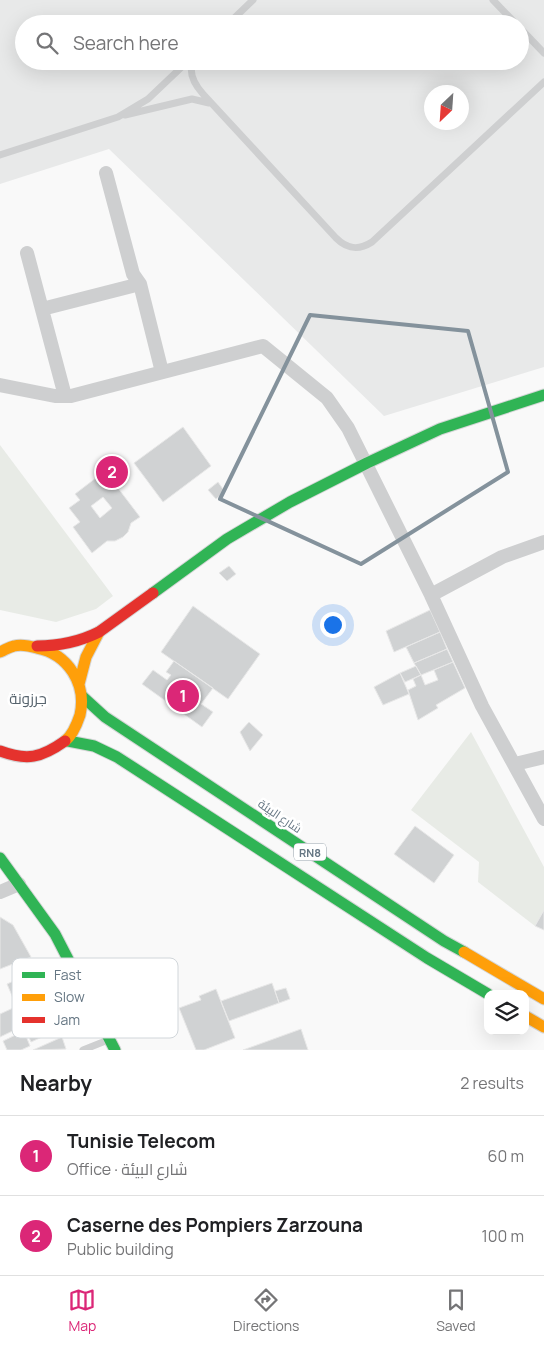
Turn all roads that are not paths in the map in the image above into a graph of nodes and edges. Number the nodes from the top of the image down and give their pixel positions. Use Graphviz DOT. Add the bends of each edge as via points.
graph roads {
  1 [pos="253,0"];
  2 [pos="493,0"];
  3 [pos="237,15"];
  4 [pos="507,15"];
  5 [pos="529,37"];
  6 [pos="544,53"];
  7 [pos="179,70"];
  8 [pos="191,70"];
  9 [pos="544,82"];
  10 [pos="212,104"];
  11 [pos="118,117"];
  12 [pos="0,156"];
  13 [pos="106,174"];
  14 [pos="26,253"];
  15 [pos="140,284"];
  16 [pos="42,309"];
  17 [pos="162,372"];
  18 [pos="0,385"];
  19 [pos="544,395"];
  20 [pos="65,396"];
  21 [pos="367,463"];
  22 [pos="544,542"];
  23 [pos="431,595"];
  24 [pos="99,632"];
  25 [pos="0,639"];
  26 [pos="15,646"];
  27 [pos="37,646"];
  28 [pos="0,652"];
  29 [pos="81,690"];
  30 [pos="68,740"];
  31 [pos="0,751"];
  32 [pos="544,757"];
  33 [pos="515,764"];
  34 [pos="544,819"];
  35 [pos="0,858"];
  36 [pos="19,884"];
  37 [pos="0,892"];
  38 [pos="68,958"];
  39 [pos="484,992"];
  40 [pos="544,999"];
  41 [pos="529,1019"];
  42 [pos="544,1028"];
  43 [pos="113,1045"];
  44 [pos="83,1050"];
  1 -- 3 [label="lane"];
  2 -- 4 [label="lane"];
  5 -- 6 [label="lane"];
  7 -- 11 [label="lane" via="148,99"];
  8 -- 10 [label="lane" via="196,86"];
  9 -- 10 [label="lane" via="372,242 357,248 349,248 336,238"];
  10 -- 11 [label="lane" via="192,99"];
  11 -- 12 [label="lane"];
  13 -- 15 [label="street" via="133,274"];
  14 -- 16 [label="street"];
  15 -- 16 [label="street"];
  15 -- 17 [label="street"];
  16 -- 20 [label="street"];
  17 -- 20 [label="street"];
  17 -- 21 [label="street" via="263,346 327,398"];
  18 -- 20 [label="street"];
  19 -- 21 [label="main road" via="440,429"];
  21 -- 23 [label="street"];
  21 -- 24 [label="main road" via="290,502 228,539"];
  22 -- 23 [label="street" via="502,557"];
  23 -- 33 [label="street" via="482,706"];
  24 -- 27 [label="main road" via="70,645"];
  24 -- 29 [label="main road" via="86,657"];
  25 -- 26 [label="main road, RN8"];
  26 -- 27 [label="main road, RN8"];
  26 -- 28 [label="main road, RN8"];
  27 -- 29 [label="main road, RN8" via="59,656 69,665"];
  29 -- 30 [label="main road" via="82,708"];
  29 -- 40 [label="main road, شارع البيئة / RN8" via="105,717 411,920"];
  30 -- 31 [label="main road" via="40,756 19,757"];
  30 -- 39 [label="main road, RN8" via="94,745 117,757"];
  32 -- 33 [label="street"];
  33 -- 34 [label="street"];
  35 -- 36 [label="main road"];
  36 -- 37 [label="street"];
  36 -- 38 [label="main road" via="55,934"];
  41 -- 42 [label="main road"];
  43 -- 44 [label="lane"];
}
